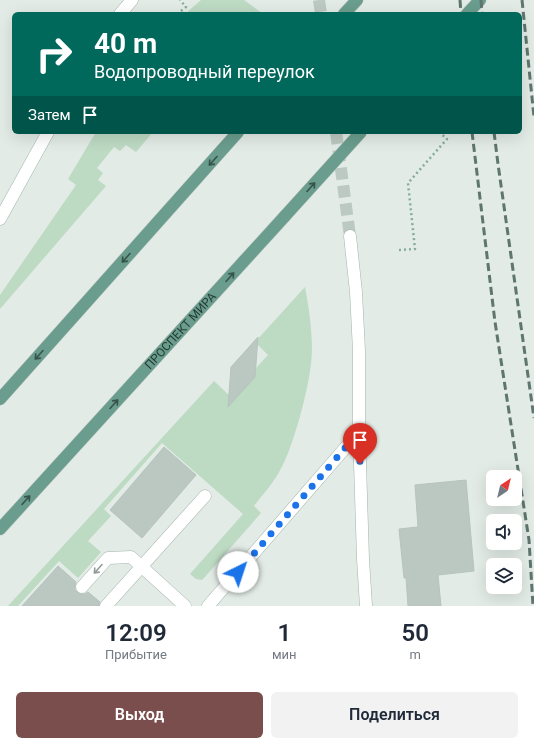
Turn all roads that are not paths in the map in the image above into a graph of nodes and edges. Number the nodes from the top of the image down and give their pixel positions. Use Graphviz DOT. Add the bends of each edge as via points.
graph roads {
  1 [pos="132,0"];
  2 [pos="357,0"];
  3 [pos="480,0"];
  4 [pos="122,12"];
  5 [pos="346,12"];
  6 [pos="469,12"];
  7 [pos="47,134"];
  8 [pos="236,134"];
  9 [pos="359,134"];
  10 [pos="0,219"];
  11 [pos="350,236"];
  12 [pos="0,399"];
  13 [pos="359,432"];
  14 [pos="205,496"];
  15 [pos="0,529"];
  16 [pos="141,567"];
  17 [pos="82,587"];
  18 [pos="106,606"];
  19 [pos="185,606"];
  20 [pos="208,606"];
  21 [pos="366,606"];
  1 -- 4 [label="main road"];
  2 -- 5 [label="main road"];
  3 -- 6 [label="main road"];
  7 -- 10 [label="main road"];
  8 -- 12 [label="main road, one-way"];
  15 -- 9 [label="main road, ПРОСПЕКТ МИРА, one-way, bridge"];
  11 -- 13 [label="main road" via="359,351"];
  13 -- 20 [label="main road"];
  13 -- 21 [label="main road"];
  14 -- 16 [label="main road"];
  16 -- 17 [label="main road, one-way" via="131,557 108,558"];
  16 -- 18 [label="main road"];
  16 -- 19 [label="main road"];
}
